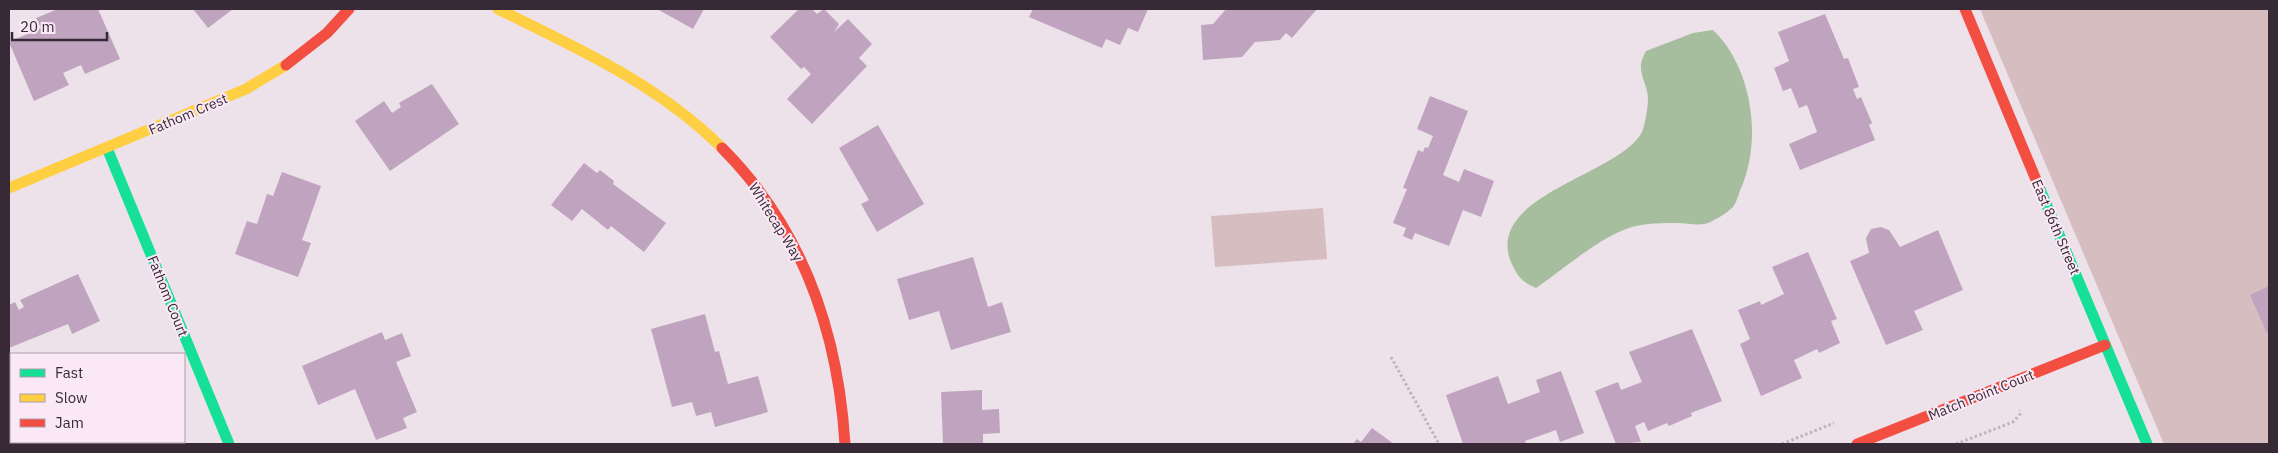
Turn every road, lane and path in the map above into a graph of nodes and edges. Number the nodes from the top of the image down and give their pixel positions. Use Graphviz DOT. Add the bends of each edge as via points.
graph roads {
  1 [pos="349,9"];
  2 [pos="498,9"];
  3 [pos="1965,9"];
  4 [pos="107,148"];
  5 [pos="9,188"];
  6 [pos="2105,345"];
  7 [pos="1391,357"];
  8 [pos="2019,404"];
  9 [pos="229,444"];
  10 [pos="845,444"];
  11 [pos="1439,444"];
  12 [pos="1857,444"];
  13 [pos="1956,444"];
  14 [pos="2147,444"];
  1 -- 4 [label="street, Fathom Crest" via="311,46 259,82"];
  2 -- 10 [label="street, Whitecap Way" via="618,69 666,101 702,128 761,193 805,268 826,322 845,423"];
  3 -- 6 [label="street, East 86th Street"];
  4 -- 5 [label="street, Fathom Crest"];
  4 -- 9 [label="street, Fathom Court"];
  6 -- 12 [label="street, Match Point Court"];
  6 -- 14 [label="street, East 86th Street"];
  7 -- 11 [label="path"];
  8 -- 13 [label="path" via="2020,414 2013,422"];
}
